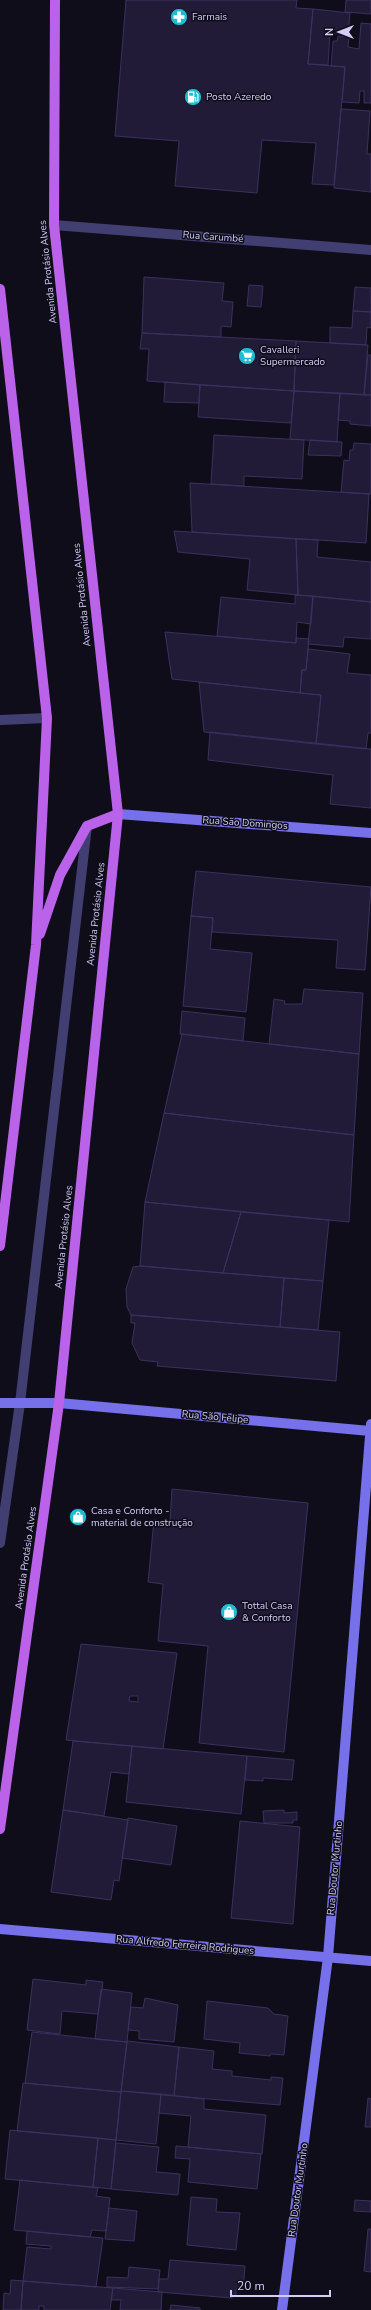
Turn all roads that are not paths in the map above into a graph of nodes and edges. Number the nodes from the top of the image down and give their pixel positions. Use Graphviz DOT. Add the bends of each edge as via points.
graph roads {
  1 [pos="55,0"];
  2 [pos="54,225"];
  3 [pos="371,250"];
  4 [pos="0,290"];
  5 [pos="46,718"];
  6 [pos="0,720"];
  7 [pos="118,814"];
  8 [pos="87,826"];
  9 [pos="371,833"];
  10 [pos="36,945"];
  11 [pos="0,1246"];
  12 [pos="0,1403"];
  13 [pos="20,1403"];
  14 [pos="59,1403"];
  15 [pos="371,1424"];
  16 [pos="371,1430"];
  17 [pos="0,1543"];
  18 [pos="0,1828"];
  19 [pos="0,1929"];
  20 [pos="328,1957"];
  21 [pos="371,1961"];
  22 [pos="282,2310"];
  1 -- 2 [label="main road, Avenida Protásio Alves"];
  2 -- 3 [label="street, Rua Carumbé"];
  2 -- 7 [label="main road, Avenida Protásio Alves"];
  4 -- 5 [label="main road"];
  5 -- 6 [label="street"];
  5 -- 10 [label="main road"];
  7 -- 8 [label="main road"];
  7 -- 9 [label="street, Rua São Domingos"];
  7 -- 14 [label="main road, Avenida Protásio Alves"];
  8 -- 10 [label="main road" via="60,875"];
  8 -- 13 [label="street"];
  10 -- 11 [label="main road"];
  12 -- 13 [label="street, Rua São Felipe"];
  13 -- 14 [label="street, Rua São Felipe"];
  13 -- 17 [label="street"];
  14 -- 16 [label="street, Rua São Felipe"];
  14 -- 18 [label="main road, Avenida Protásio Alves"];
  15 -- 16 [label="street, Rua Doutor Murtinho"];
  16 -- 20 [label="street, Rua Doutor Murtinho"];
  19 -- 20 [label="street, Rua Alfredo Ferreira Rodrigues"];
  20 -- 21 [label="street, Rua Alfredo Ferreira Rodrigues"];
  20 -- 22 [label="street, Rua Doutor Murtinho"];
}
